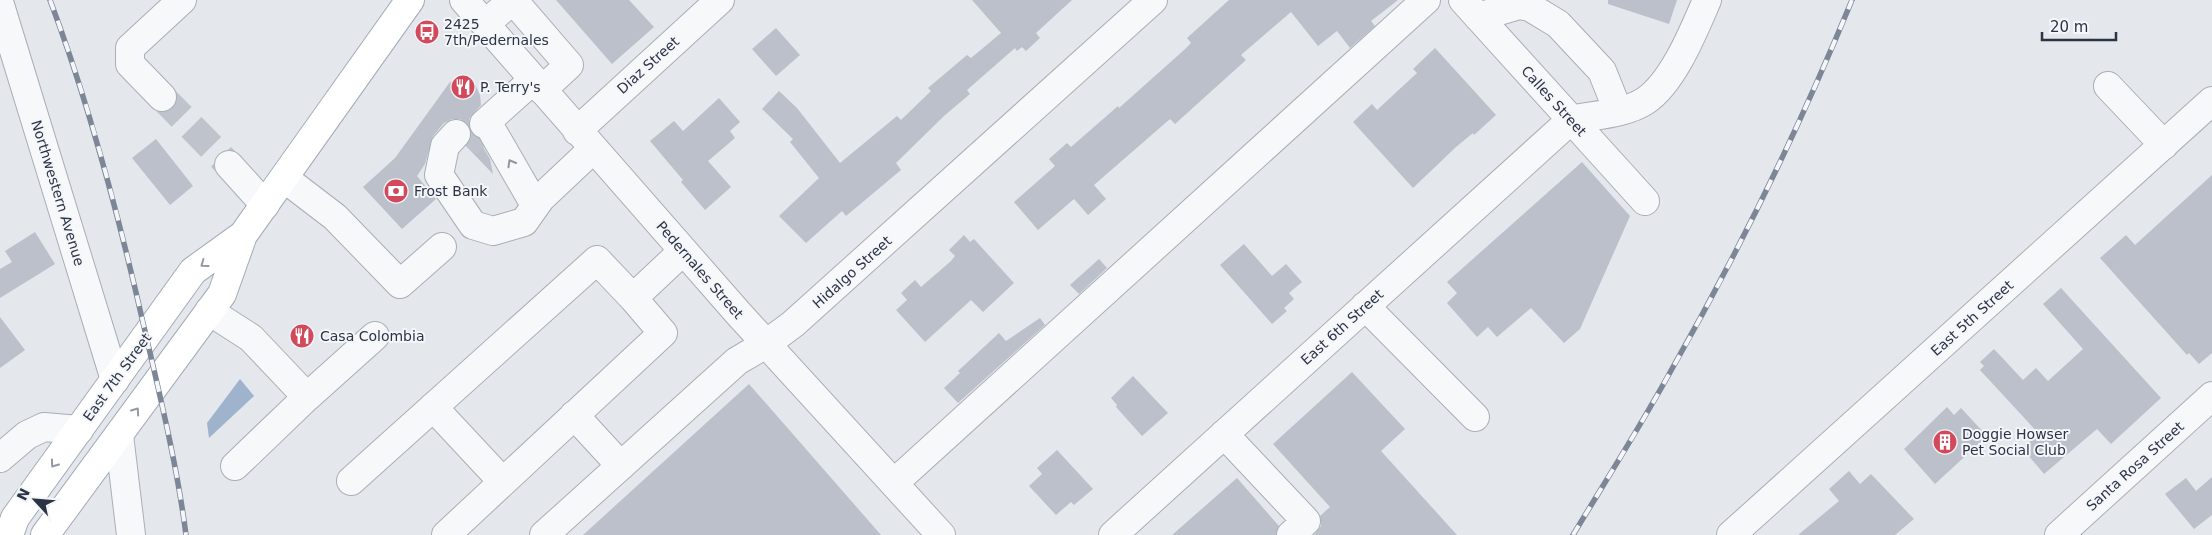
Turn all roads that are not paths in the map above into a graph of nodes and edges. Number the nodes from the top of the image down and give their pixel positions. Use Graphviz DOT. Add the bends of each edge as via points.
graph roads {
  1 [pos="182,0"];
  2 [pos="410,0"];
  3 [pos="464,0"];
  4 [pos="513,0"];
  5 [pos="720,0"];
  6 [pos="1153,0"];
  7 [pos="1426,0"];
  8 [pos="1707,0"];
  9 [pos="1470,9"];
  10 [pos="2,18"];
  11 [pos="485,24"];
  12 [pos="538,85"];
  13 [pos="2108,86"];
  14 [pos="162,96"];
  15 [pos="2212,101"];
  16 [pos="1618,111"];
  17 [pos="1571,120"];
  18 [pos="461,140"];
  19 [pos="585,140"];
  20 [pos="2164,145"];
  21 [pos="229,164"];
  22 [pos="284,178"];
  23 [pos="1645,201"];
  24 [pos="265,205"];
  25 [pos="529,214"];
  26 [pos="243,235"];
  27 [pos="442,247"];
  28 [pos="683,251"];
  29 [pos="632,298"];
  30 [pos="1365,306"];
  31 [pos="209,311"];
  32 [pos="375,336"];
  33 [pos="766,344"];
  34 [pos="115,380"];
  35 [pos="2212,396"];
  36 [pos="307,397"];
  37 [pos="432,407"];
  38 [pos="574,416"];
  39 [pos="1475,418"];
  40 [pos="79,430"];
  41 [pos="1224,434"];
  42 [pos="118,435"];
  43 [pos="2,452"];
  44 [pos="235,466"];
  45 [pos="621,466"];
  46 [pos="352,481"];
  47 [pos="503,482"];
  48 [pos="894,483"];
  49 [pos="9,535"];
  50 [pos="45,535"];
  51 [pos="131,535"];
  52 [pos="446,535"];
  53 [pos="544,535"];
  54 [pos="941,535"];
  55 [pos="1113,535"];
  56 [pos="1291,535"];
  57 [pos="1731,535"];
  58 [pos="2058,535"];
  1 -- 14 [label="street" via="130,48 130,64"];
  2 -- 22 [label="main road, East 7th Street"];
  3 -- 11 [label="street, Pedernales Street"];
  4 -- 11 [label="street"];
  4 -- 12 [label="street" via="569,65"];
  5 -- 19 [label="street, Diaz Street"];
  6 -- 33 [label="street, Hidalgo Street" via="794,324"];
  7 -- 48 [label="street"];
  8 -- 16 [label="street" via="1665,83 1645,102"];
  9 -- 16 [label="street" via="1519,5 1530,7 1558,24 1602,70"];
  9 -- 17 [label="street, Calles Street"];
  10 -- 34 [label="street, Northwestern Avenue"];
  11 -- 12 [label="street, Pedernales Street"];
  12 -- 19 [label="street, Pedernales Street"];
  25 -- 12 [label="street, one-way" via="485,123"];
  13 -- 20 [label="street"];
  15 -- 20 [label="street, East 5th Street"];
  16 -- 17 [label="street"];
  17 -- 23 [label="street, Calles Street"];
  17 -- 30 [label="street, East 6th Street"];
  18 -- 25 [label="street" via="445,146 439,175 472,225 493,231"];
  19 -- 25 [label="street, Diaz Street"];
  19 -- 28 [label="street, Pedernales Street"];
  20 -- 57 [label="street, East 5th Street"];
  21 -- 24 [label="street"];
  22 -- 24 [label="main road, East 7th Street"];
  22 -- 27 [label="street" via="335,217 400,284"];
  24 -- 26 [label="main road, East 7th Street"];
  26 -- 31 [label="main road, East 7th Street" via="222,294"];
  26 -- 34 [label="main road, East 7th Street, one-way" via="194,271"];
  28 -- 29 [label="street"];
  28 -- 33 [label="street, Pedernales Street"];
  29 -- 37 [label="street" via="597,260"];
  29 -- 38 [label="street" via="664,333"];
  30 -- 39 [label="street"];
  30 -- 41 [label="street, East 6th Street"];
  31 -- 36 [label="street" via="251,338"];
  42 -- 31 [label="main road, East 7th Street, one-way"];
  32 -- 36 [label="street"];
  33 -- 45 [label="street, Hidalgo Street" via="737,361"];
  33 -- 48 [label="street, Pedernales Street"];
  34 -- 40 [label="main road, East 7th Street"];
  35 -- 58 [label="street, Santa Rosa Street"];
  36 -- 44 [label="street"];
  37 -- 46 [label="street"];
  37 -- 47 [label="street"];
  38 -- 45 [label="street"];
  38 -- 47 [label="street"];
  40 -- 43 [label="street" via="44,427"];
  40 -- 49 [label="main road, East 7th Street, one-way" via="15,518"];
  41 -- 55 [label="street, East 6th Street"];
  41 -- 56 [label="street" via="1306,521"];
  42 -- 50 [label="main road, East 7th Street"];
  42 -- 51 [label="street"];
  45 -- 53 [label="street, Hidalgo Street"];
  47 -- 52 [label="street"];
  48 -- 54 [label="street, Pedernales Street"];
}
